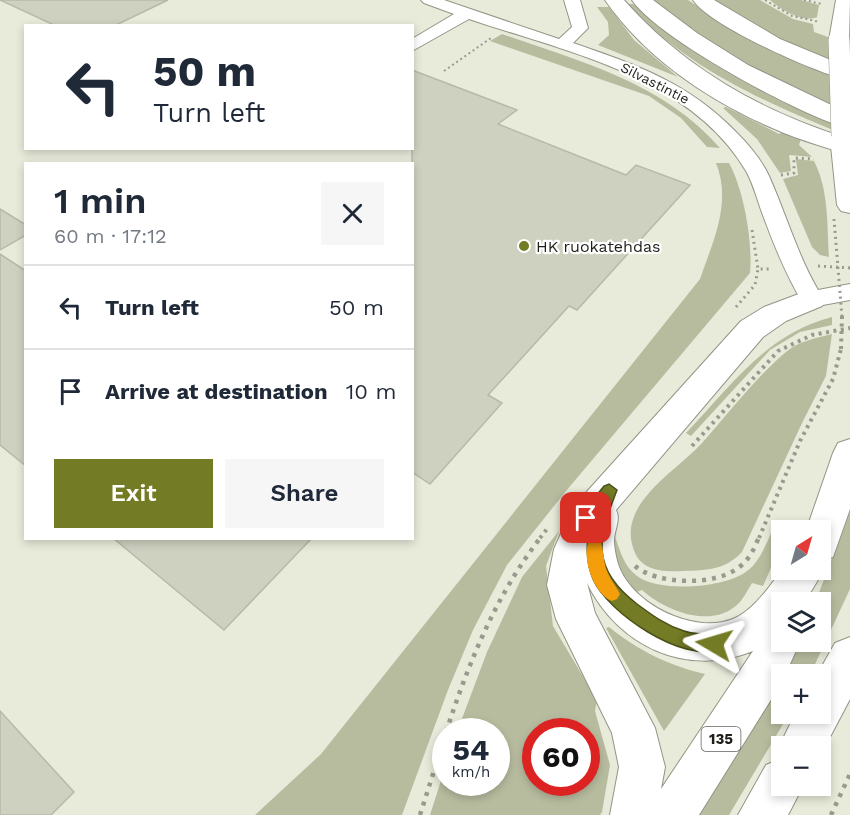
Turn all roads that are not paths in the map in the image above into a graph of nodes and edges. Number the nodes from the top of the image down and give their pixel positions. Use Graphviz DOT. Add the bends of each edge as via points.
graph roads {
  1 [pos="432,0"];
  2 [pos="572,0"];
  3 [pos="614,0"];
  4 [pos="641,0"];
  5 [pos="702,0"];
  6 [pos="837,4"];
  7 [pos="467,13"];
  8 [pos="414,45"];
  9 [pos="562,45"];
  10 [pos="850,75"];
  11 [pos="846,137"];
  12 [pos="842,212"];
  13 [pos="850,292"];
  14 [pos="812,300"];
  15 [pos="850,453"];
  16 [pos="609,490"];
  17 [pos="828,520"];
  18 [pos="798,580"];
  19 [pos="775,652"];
  20 [pos="850,657"];
  21 [pos="831,692"];
  22 [pos="773,796"];
  23 [pos="634,815"];
  24 [pos="672,815"];
  25 [pos="762,815"];
  1 -- 7 [label="street, Silvastintie"];
  2 -- 9 [label="street" via="580,28"];
  3 -- 11 [label="main road" via="633,25 722,91 796,129"];
  4 -- 11 [label="main road" via="720,59"];
  5 -- 10 [label="main road" via="755,34"];
  6 -- 11 [label="main road, bridge"];
  7 -- 8 [label="street"];
  7 -- 9 [label="street, Silvastintie"];
  9 -- 14 [label="street, Silvastintie" via="648,76 681,94 726,130 758,174 794,268"];
  11 -- 12 [label="main road"];
  13 -- 14 [label="street"];
  14 -- 16 [label="main road" via="775,314 752,329 680,443"];
  15 -- 17 [label="main road"];
  16 -- 18 [label="main road" via="596,524 594,554 600,577 613,595 656,628 686,640 714,644 736,639 760,623"];
  16 -- 23 [label="main road" via="586,518 573,549 567,585 576,619 633,728 642,767"];
  19 -- 24 [label="main road, 135"];
  20 -- 21 [label="main road"];
  22 -- 25 [label="main road"];
}
